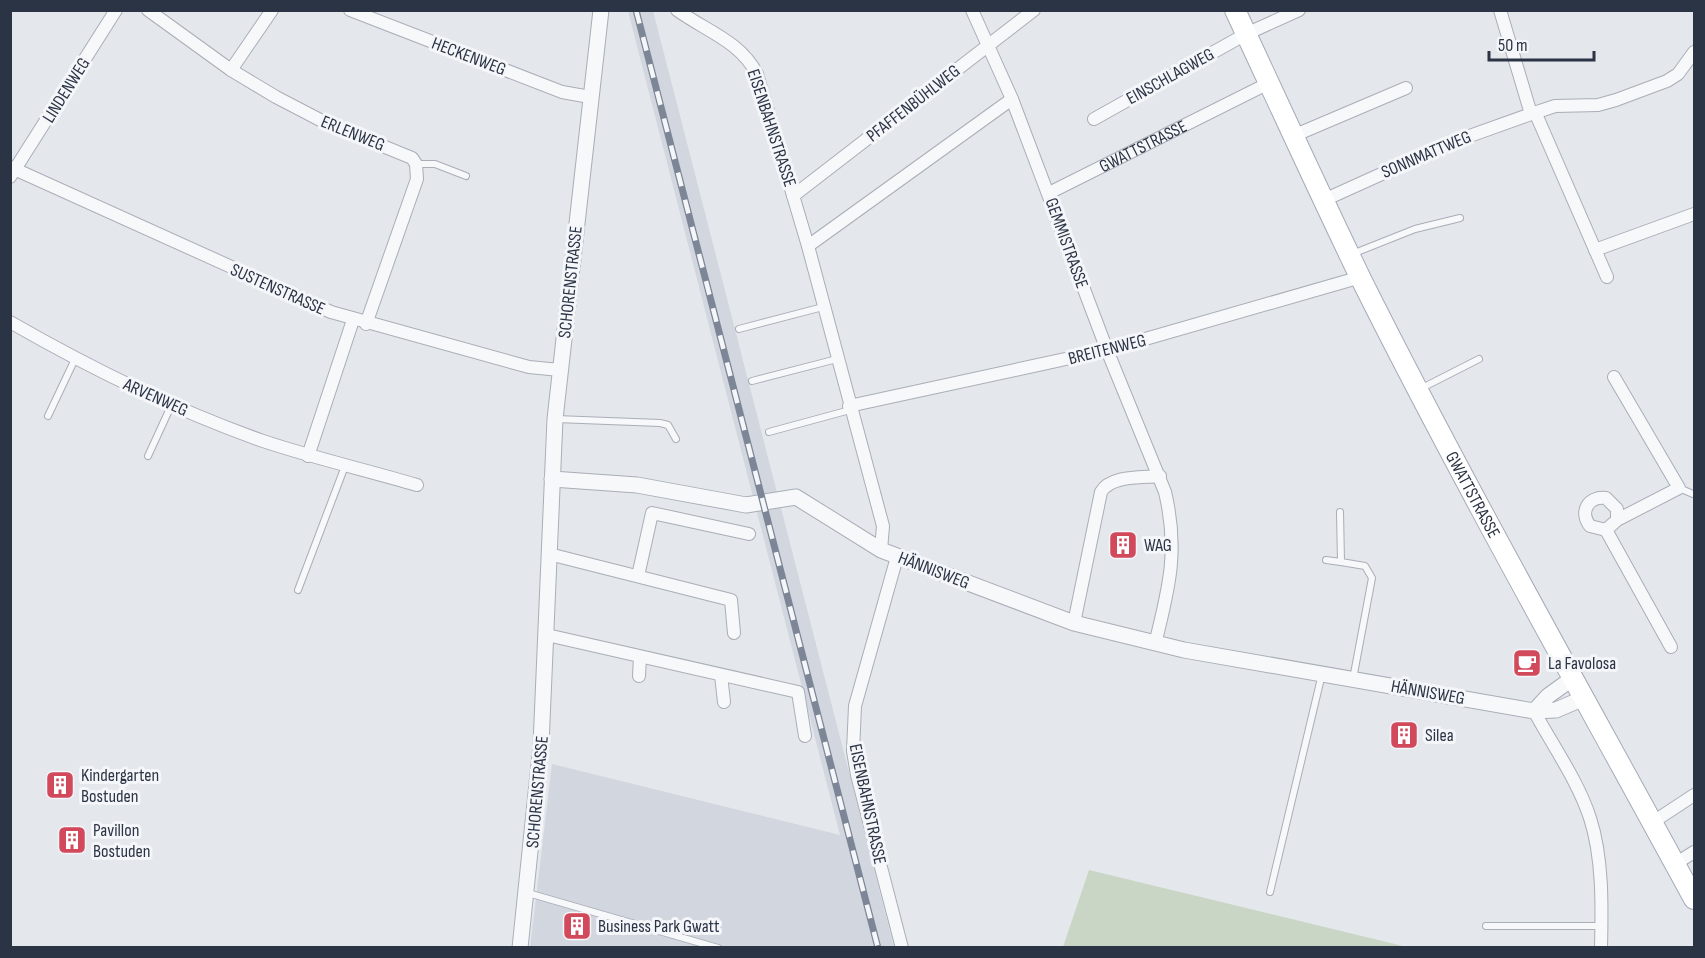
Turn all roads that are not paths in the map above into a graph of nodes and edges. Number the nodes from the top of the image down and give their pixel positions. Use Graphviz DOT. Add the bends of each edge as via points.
graph roads {
  1 [pos="116,10"];
  2 [pos="148,10"];
  3 [pos="272,10"];
  4 [pos="350,10"];
  5 [pos="601,10"];
  6 [pos="677,10"];
  7 [pos="972,10"];
  8 [pos="1034,10"];
  9 [pos="1235,10"];
  10 [pos="1299,10"];
  11 [pos="1500,10"];
  12 [pos="1246,34"];
  13 [pos="988,45"];
  14 [pos="1695,52"];
  15 [pos="231,70"];
  16 [pos="1269,83"];
  17 [pos="1406,88"];
  18 [pos="590,98"];
  19 [pos="1012,99"];
  20 [pos="1533,113"];
  21 [pos="1094,118"];
  22 [pos="1293,136"];
  23 [pos="416,164"];
  24 [pos="12,171"];
  25 [pos="466,176"];
  26 [pos="1049,193"];
  27 [pos="793,196"];
  28 [pos="1324,200"];
  29 [pos="1695,214"];
  30 [pos="1460,218"];
  31 [pos="808,246"];
  32 [pos="1595,250"];
  33 [pos="1350,255"];
  34 [pos="1361,277"];
  35 [pos="1607,277"];
  36 [pos="824,307"];
  37 [pos="353,320"];
  38 [pos="10,322"];
  39 [pos="366,324"];
  40 [pos="739,329"];
  41 [pos="1107,350"];
  42 [pos="75,358"];
  43 [pos="837,359"];
  44 [pos="1479,359"];
  45 [pos="560,370"];
  46 [pos="1614,377"];
  47 [pos="752,381"];
  48 [pos="1418,390"];
  49 [pos="171,406"];
  50 [pos="850,408"];
  51 [pos="48,416"];
  52 [pos="555,419"];
  53 [pos="769,432"];
  54 [pos="676,439"];
  55 [pos="148,456"];
  56 [pos="308,456"];
  57 [pos="345,466"];
  58 [pos="1160,477"];
  59 [pos="552,479"];
  60 [pos="417,486"];
  61 [pos="1679,488"];
  62 [pos="1693,494"];
  63 [pos="1340,512"];
  64 [pos="1617,520"];
  65 [pos="1606,530"];
  66 [pos="749,534"];
  67 [pos="881,549"];
  68 [pos="549,554"];
  69 [pos="897,556"];
  70 [pos="1326,560"];
  71 [pos="1341,562"];
  72 [pos="638,576"];
  73 [pos="298,590"];
  74 [pos="1074,623"];
  75 [pos="734,633"];
  76 [pos="546,635"];
  77 [pos="1155,644"];
  78 [pos="1671,647"];
  79 [pos="640,657"];
  80 [pos="1322,674"];
  81 [pos="721,675"];
  82 [pos="639,676"];
  83 [pos="1573,678"];
  84 [pos="1353,679"];
  85 [pos="1584,698"];
  86 [pos="724,702"];
  87 [pos="1534,711"];
  88 [pos="805,736"];
  89 [pos="1695,795"];
  90 [pos="1653,822"];
  91 [pos="1695,852"];
  92 [pos="1675,864"];
  93 [pos="527,892"];
  94 [pos="1270,892"];
  95 [pos="1695,899"];
  96 [pos="1486,926"];
  97 [pos="1601,926"];
  98 [pos="520,948"];
  99 [pos="717,948"];
  100 [pos="902,948"];
  101 [pos="1601,948"];
  1 -- 24 [label="street, LINDENWEG"];
  2 -- 15 [label="street, ERLENWEG"];
  3 -- 15 [label="street"];
  4 -- 18 [label="street, HECKENWEG" via="562,92"];
  5 -- 18 [label="street, SCHORENSTRASSE"];
  6 -- 27 [label="street, EISENBAHNSTRASSE" via="736,45 750,59"];
  7 -- 13 [label="street, GEMMISTRASSE"];
  8 -- 13 [label="street, PFAFFENBÜHLWEG"];
  9 -- 12 [label="main road, GWATTSTRASSE"];
  10 -- 12 [label="street, EINSCHLAGWEG"];
  11 -- 20 [label="street"];
  12 -- 16 [label="main road, GWATTSTRASSE"];
  12 -- 21 [label="street, EINSCHLAGWEG"];
  13 -- 19 [label="street, GEMMISTRASSE"];
  13 -- 27 [label="street, PFAFFENBÜHLWEG"];
  14 -- 20 [label="street, SONNMATTWEG" via="1667,81 1616,100 1561,105"];
  15 -- 23 [label="street, ERLENWEG" via="324,122 406,153"];
  16 -- 22 [label="main road, GWATTSTRASSE"];
  16 -- 26 [label="street, GWATTSTRASSE"];
  17 -- 22 [label="street"];
  18 -- 45 [label="street, SCHORENSTRASSE"];
  19 -- 26 [label="street, GEMMISTRASSE"];
  19 -- 31 [label="street"];
  20 -- 28 [label="street, SONNMATTWEG" via="1450,143"];
  20 -- 32 [label="street"];
  22 -- 28 [label="main road, GWATTSTRASSE"];
  23 -- 25 [label="lane" via="435,164"];
  23 -- 39 [label="street" via="417,179"];
  24 -- 37 [label="street, SUSTENSTRASSE"];
  26 -- 41 [label="street, GEMMISTRASSE"];
  27 -- 31 [label="street, EISENBAHNSTRASSE"];
  28 -- 33 [label="main road, GWATTSTRASSE"];
  29 -- 32 [label="street"];
  30 -- 33 [label="lane" via="1415,229"];
  31 -- 36 [label="street, EISENBAHNSTRASSE"];
  32 -- 35 [label="street"];
  33 -- 34 [label="main road, GWATTSTRASSE"];
  34 -- 41 [label="street, BREITENWEG"];
  34 -- 48 [label="main road, GWATTSTRASSE"];
  36 -- 40 [label="lane"];
  36 -- 43 [label="street, EISENBAHNSTRASSE"];
  37 -- 39 [label="street, SUSTENSTRASSE"];
  37 -- 56 [label="street"];
  38 -- 42 [label="street, ARVENWEG"];
  39 -- 45 [label="street, SUSTENSTRASSE" via="529,367"];
  41 -- 50 [label="street, BREITENWEG"];
  41 -- 58 [label="street, GEMMISTRASSE"];
  42 -- 49 [label="street, ARVENWEG"];
  42 -- 51 [label="lane"];
  43 -- 47 [label="lane"];
  43 -- 50 [label="street, EISENBAHNSTRASSE"];
  44 -- 48 [label="lane"];
  45 -- 52 [label="street, SCHORENSTRASSE"];
  46 -- 61 [label="street"];
  48 -- 83 [label="main road, GWATTSTRASSE"];
  49 -- 55 [label="lane"];
  49 -- 56 [label="street, ARVENWEG"];
  50 -- 53 [label="lane"];
  50 -- 67 [label="street, EISENBAHNSTRASSE" via="883,525"];
  52 -- 54 [label="lane" via="660,423 668,426"];
  52 -- 59 [label="street, SCHORENSTRASSE"];
  56 -- 57 [label="street, ARVENWEG"];
  57 -- 60 [label="street, ARVENWEG"];
  57 -- 73 [label="lane"];
  58 -- 74 [label="street" via="1114,481 1101,492"];
  58 -- 77 [label="street, GEMMISTRASSE" via="1170,513 1173,554"];
  59 -- 67 [label="street, HÄNNISWEG" via="637,485 746,505 796,497"];
  59 -- 68 [label="street, SCHORENSTRASSE"];
  61 -- 62 [label="lane"];
  61 -- 64 [label="street"];
  63 -- 71 [label="lane"];
  64 -- 65 [label="street"];
  64 -- 65 [label="street" via="1617,509 1611,500 1600,497 1590,501 1585,511 1587,522 1595,529"];
  65 -- 78 [label="street"];
  66 -- 72 [label="street" via="652,513"];
  67 -- 69 [label="street, HÄNNISWEG"];
  68 -- 72 [label="street"];
  68 -- 76 [label="street, SCHORENSTRASSE"];
  69 -- 74 [label="street, HÄNNISWEG"];
  69 -- 100 [label="street, EISENBAHNSTRASSE" via="855,706 853,751"];
  70 -- 71 [label="lane"];
  71 -- 84 [label="lane" via="1365,566 1372,578"];
  72 -- 75 [label="street" via="731,600"];
  74 -- 77 [label="street, HÄNNISWEG"];
  76 -- 79 [label="street"];
  76 -- 93 [label="street, SCHORENSTRASSE" via="539,773"];
  77 -- 80 [label="street, HÄNNISWEG"];
  79 -- 81 [label="street"];
  79 -- 82 [label="street"];
  80 -- 84 [label="street, HÄNNISWEG"];
  80 -- 94 [label="lane"];
  81 -- 86 [label="street"];
  81 -- 88 [label="street" via="798,692"];
  83 -- 85 [label="main road, GWATTSTRASSE"];
  83 -- 87 [label="street"];
  84 -- 87 [label="street, HÄNNISWEG"];
  85 -- 87 [label="street, HÄNNISWEG" via="1556,710"];
  85 -- 90 [label="main road, GWATTSTRASSE"];
  87 -- 97 [label="street" via="1590,819"];
  89 -- 90 [label="street"];
  90 -- 92 [label="main road, GWATTSTRASSE"];
  91 -- 92 [label="street"];
  92 -- 95 [label="main road, GWATTSTRASSE"];
  93 -- 98 [label="street, SCHORENSTRASSE"];
  93 -- 99 [label="lane"];
  96 -- 97 [label="lane"];
  97 -- 101 [label="street"];
}
